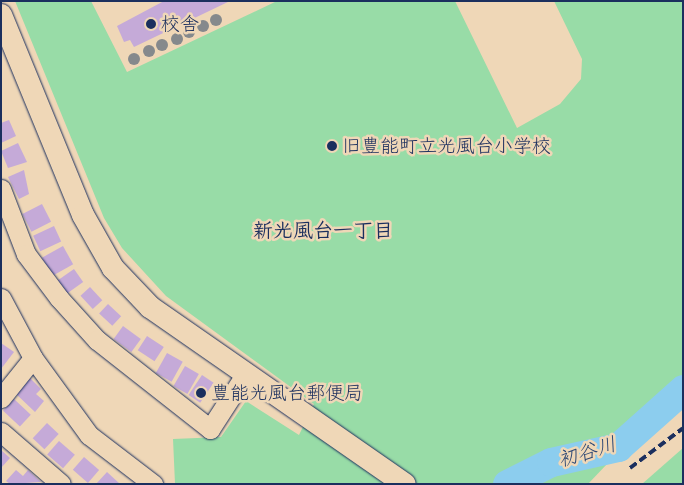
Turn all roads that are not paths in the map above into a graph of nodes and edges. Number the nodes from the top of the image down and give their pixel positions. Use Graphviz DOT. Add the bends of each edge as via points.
graph roads {
  1 [pos="1,15"];
  2 [pos="1,190"];
  3 [pos="1,298"];
  4 [pos="33,358"];
  5 [pos="245,375"];
  6 [pos="1,398"];
  7 [pos="1,432"];
  8 [pos="60,484"];
  9 [pos="153,484"];
  10 [pos="405,484"];
  1 -- 5 [label="street" via="83,215 108,261 150,307"];
  2 -- 5 [label="street" via="26,254 59,298 97,340 210,429"];
  3 -- 4 [label="street"];
  4 -- 6 [label="street"];
  4 -- 9 [label="street" via="89,435"];
  5 -- 10 [label="street"];
  7 -- 8 [label="street"];
}
